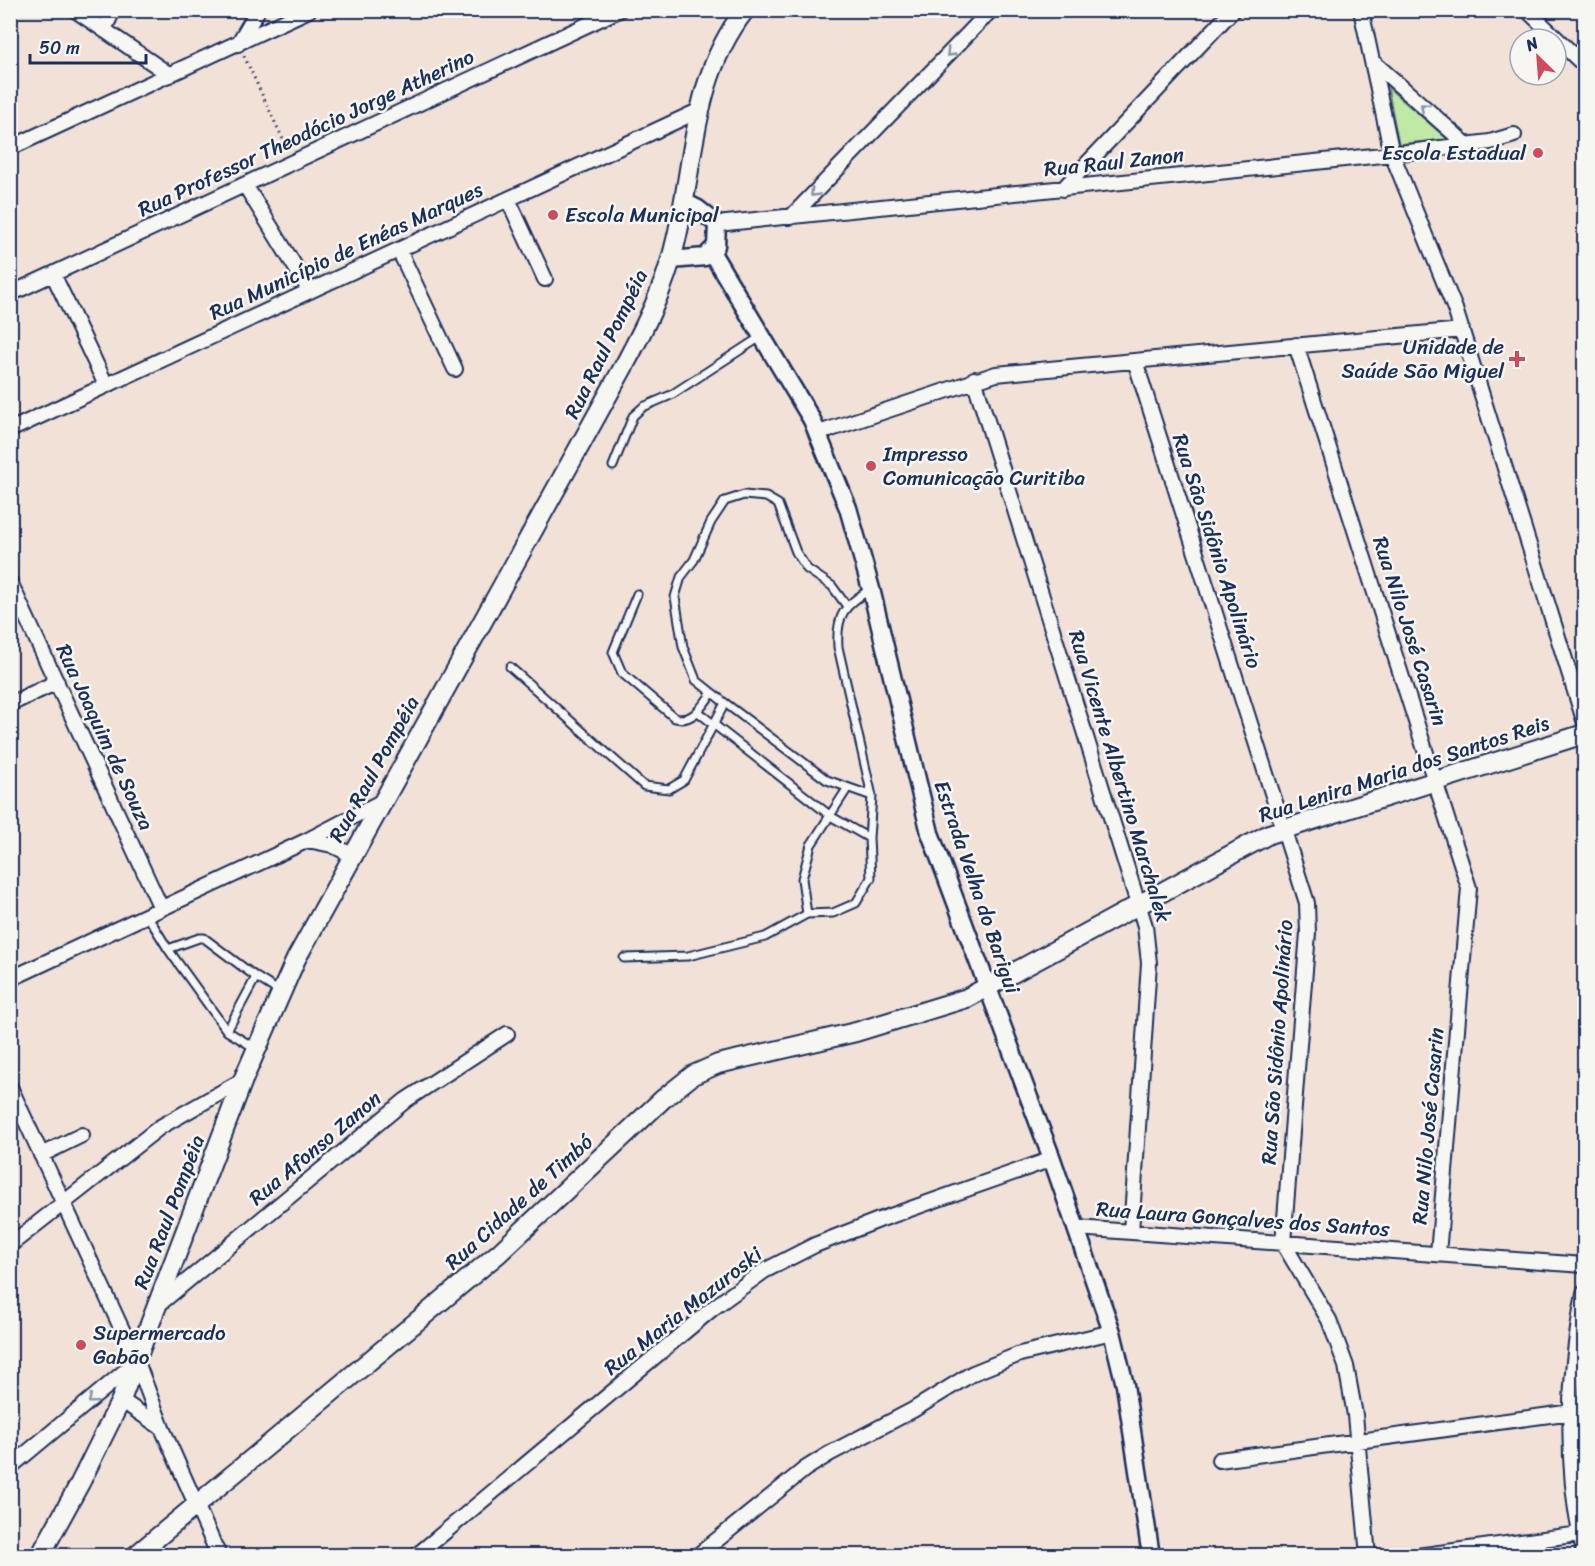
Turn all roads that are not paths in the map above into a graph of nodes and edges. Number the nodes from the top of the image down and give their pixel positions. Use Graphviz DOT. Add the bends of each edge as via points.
graph roads {
  1 [pos="75,10"];
  2 [pos="113,10"];
  3 [pos="258,10"];
  4 [pos="309,10"];
  5 [pos="620,10"];
  6 [pos="746,10"];
  7 [pos="991,10"];
  8 [pos="1233,10"];
  9 [pos="1361,10"];
  10 [pos="1527,10"];
  11 [pos="104,30"];
  12 [pos="238,44"];
  13 [pos="1372,61"];
  14 [pos="1584,65"];
  15 [pos="170,75"];
  16 [pos="698,111"];
  17 [pos="1514,135"];
  18 [pos="1468,146"];
  19 [pos="10,148"];
  20 [pos="1392,154"];
  21 [pos="245,185"];
  22 [pos="1063,189"];
  23 [pos="508,200"];
  24 [pos="684,202"];
  25 [pos="791,217"];
  26 [pos="717,224"];
  27 [pos="399,250"];
  28 [pos="712,253"];
  29 [pos="671,260"];
  30 [pos="53,274"];
  31 [pos="545,279"];
  32 [pos="310,291"];
  33 [pos="10,294"];
  34 [pos="1462,330"];
  35 [pos="762,336"];
  36 [pos="1296,345"];
  37 [pos="1135,361"];
  38 [pos="455,369"];
  39 [pos="974,379"];
  40 [pos="106,385"];
  41 [pos="10,430"];
  42 [pos="819,433"];
  43 [pos="613,466"];
  44 [pos="10,582"];
  45 [pos="871,589"];
  46 [pos="637,594"];
  47 [pos="846,605"];
  48 [pos="510,667"];
  49 [pos="57,682"];
  50 [pos="712,693"];
  51 [pos="10,704"];
  52 [pos="725,704"];
  53 [pos="698,712"];
  54 [pos="1584,720"];
  55 [pos="714,724"];
  56 [pos="1584,735"];
  57 [pos="1436,781"];
  58 [pos="847,789"];
  59 [pos="873,796"];
  60 [pos="381,802"];
  61 [pos="832,817"];
  62 [pos="1284,829"];
  63 [pos="869,838"];
  64 [pos="308,840"];
  65 [pos="352,855"];
  66 [pos="1139,905"];
  67 [pos="161,909"];
  68 [pos="807,914"];
  69 [pos="147,915"];
  70 [pos="168,949"];
  71 [pos="624,958"];
  72 [pos="256,978"];
  73 [pos="10,979"];
  74 [pos="988,989"];
  75 [pos="280,992"];
  76 [pos="227,1031"];
  77 [pos="507,1034"];
  78 [pos="256,1049"];
  79 [pos="243,1080"];
  80 [pos="10,1087"];
  81 [pos="82,1135"];
  82 [pos="41,1155"];
  83 [pos="1052,1159"];
  84 [pos="63,1202"];
  85 [pos="1077,1228"];
  86 [pos="1131,1232"];
  87 [pos="1283,1243"];
  88 [pos="10,1245"];
  89 [pos="1438,1254"];
  90 [pos="1584,1265"];
  91 [pos="1584,1293"];
  92 [pos="158,1305"];
  93 [pos="1112,1332"];
  94 [pos="136,1362"];
  95 [pos="122,1400"];
  96 [pos="1578,1410"];
  97 [pos="162,1428"];
  98 [pos="1358,1441"];
  99 [pos="1219,1460"];
  100 [pos="10,1467"];
  101 [pos="196,1505"];
  102 [pos="1580,1534"];
  103 [pos="1584,1552"];
  104 [pos="40,1556"];
  105 [pos="135,1556"];
  106 [pos="219,1556"];
  107 [pos="416,1556"];
  108 [pos="697,1556"];
  109 [pos="1151,1556"];
  110 [pos="1368,1556"];
  111 [pos="1418,1556"];
  1 -- 11 [label="street"];
  2 -- 11 [label="street"];
  3 -- 12 [label="street"];
  4 -- 12 [label="street"];
  5 -- 21 [label="street, Rua Professor Theodócio Jorge Atherino"];
  6 -- 16 [label="main road, Rua Raul Pompéia" via="712,67"];
  7 -- 25 [label="street, one-way"];
  8 -- 22 [label="street"];
  9 -- 13 [label="street"];
  10 -- 14 [label="street"];
  11 -- 15 [label="street"];
  12 -- 15 [label="street"];
  18 -- 13 [label="street, one-way"];
  13 -- 20 [label="street"];
  15 -- 19 [label="street"];
  16 -- 23 [label="street, Rua Município de Enéas Marques"];
  16 -- 24 [label="main road, Rua Raul Pompéia"];
  17 -- 18 [label="street, Rua Raul Zanon"];
  18 -- 20 [label="street, Rua Raul Zanon"];
  20 -- 22 [label="street, Rua Raul Zanon"];
  20 -- 34 [label="street"];
  21 -- 30 [label="street, Rua Professor Theodócio Jorge Atherino"];
  21 -- 32 [label="street"];
  22 -- 25 [label="street, Rua Raul Zanon"];
  23 -- 27 [label="street, Rua Município de Enéas Marques"];
  23 -- 31 [label="street"];
  24 -- 26 [label="street"];
  24 -- 29 [label="main road, Rua Raul Pompéia"];
  25 -- 26 [label="street, Rua Raul Zanon"];
  26 -- 28 [label="street"];
  27 -- 32 [label="street, Rua Município de Enéas Marques"];
  27 -- 38 [label="street"];
  28 -- 29 [label="street" via="695,260"];
  28 -- 35 [label="street, Estrada Velha do Barigui"];
  29 -- 60 [label="main road, Rua Raul Pompéia" via="655,305 624,366"];
  30 -- 33 [label="street, Rua Professor Theodócio Jorge Atherino"];
  30 -- 40 [label="street"];
  32 -- 40 [label="street, Rua Município de Enéas Marques"];
  34 -- 36 [label="street"];
  34 -- 54 [label="street"];
  35 -- 42 [label="street, Estrada Velha do Barigui"];
  35 -- 43 [label="lane" via="671,395 643,406 633,416"];
  36 -- 37 [label="street"];
  36 -- 57 [label="street, Rua Nilo José Casarin"];
  37 -- 39 [label="street"];
  37 -- 62 [label="street, Rua São Sidônio Apolinário"];
  39 -- 42 [label="street"];
  39 -- 66 [label="street, Rua Vicente Albertino Marchalek"];
  40 -- 41 [label="street, Rua Município de Enéas Marques"];
  42 -- 45 [label="street, Estrada Velha do Barigui" via="848,508"];
  44 -- 49 [label="street, Rua Joaquim de Souza"];
  45 -- 47 [label="lane"];
  45 -- 74 [label="street, Estrada Velha do Barigui" via="930,834"];
  46 -- 53 [label="lane" via="613,652 622,674 675,718 688,719"];
  47 -- 50 [label="lane" via="832,586 807,569 778,504 766,497 744,495 725,501 681,577 675,597 683,647 696,680"];
  47 -- 59 [label="lane" via="837,630 838,647"];
  48 -- 55 [label="lane" via="644,786 669,789 684,780"];
  49 -- 51 [label="street"];
  49 -- 67 [label="street, Rua Joaquim de Souza"];
  50 -- 52 [label="lane"];
  50 -- 53 [label="lane"];
  52 -- 55 [label="lane"];
  52 -- 58 [label="lane" via="827,780"];
  53 -- 55 [label="lane"];
  55 -- 61 [label="lane"];
  56 -- 57 [label="main road, Rua Lenira Maria dos Santos Reis"];
  57 -- 62 [label="main road, Rua Lenira Maria dos Santos Reis"];
  57 -- 89 [label="street, Rua Nilo José Casarin" via="1466,876 1469,899"];
  58 -- 59 [label="lane"];
  58 -- 61 [label="lane"];
  59 -- 63 [label="lane"];
  60 -- 64 [label="street"];
  60 -- 65 [label="main road, Rua Raul Pompéia"];
  61 -- 63 [label="lane"];
  61 -- 68 [label="lane" via="811,845 802,879"];
  62 -- 66 [label="main road, Rua Lenira Maria dos Santos Reis" via="1257,839"];
  62 -- 87 [label="street, Rua São Sidônio Apolinário" via="1303,887 1308,919"];
  63 -- 68 [label="lane" via="871,878 856,903 833,913"];
  64 -- 65 [label="street" via="332,845"];
  64 -- 67 [label="street"];
  65 -- 75 [label="main road, Rua Raul Pompéia"];
  66 -- 74 [label="main road, Rua Lenira Maria dos Santos Reis"];
  66 -- 86 [label="street, Rua Vicente Albertino Marchalek" via="1149,945 1149,963"];
  67 -- 69 [label="street"];
  68 -- 71 [label="lane" via="765,937 687,956"];
  69 -- 70 [label="lane"];
  69 -- 73 [label="street"];
  70 -- 72 [label="lane" via="204,938"];
  70 -- 76 [label="lane"];
  72 -- 75 [label="lane"];
  72 -- 76 [label="lane"];
  74 -- 83 [label="street, Estrada Velha do Barigui"];
  74 -- 101 [label="main road, Rua Cidade de Timbó" via="942,1007 817,1042 718,1064 693,1075 500,1254"];
  75 -- 78 [label="main road, Rua Raul Pompéia"];
  76 -- 78 [label="lane"];
  77 -- 92 [label="street, Rua Afonso Zanon" via="406,1100"];
  78 -- 79 [label="main road, Rua Raul Pompéia"];
  79 -- 84 [label="street" via="160,1127"];
  79 -- 92 [label="main road, Rua Raul Pompéia"];
  80 -- 82 [label="street"];
  81 -- 82 [label="street"];
  82 -- 84 [label="street"];
  83 -- 85 [label="street, Estrada Velha do Barigui"];
  83 -- 107 [label="street, Rua Maria Mazuroski" via="851,1230 764,1272 713,1308"];
  84 -- 88 [label="street"];
  84 -- 94 [label="street"];
  85 -- 86 [label="street, Rua Laura Gonçalves dos Santos"];
  85 -- 93 [label="street, Estrada Velha do Barigui"];
  86 -- 87 [label="street, Rua Laura Gonçalves dos Santos"];
  87 -- 89 [label="street, Rua Laura Gonçalves dos Santos"];
  87 -- 98 [label="street" via="1320,1303 1338,1342 1351,1390"];
  89 -- 90 [label="street, Rua Laura Gonçalves dos Santos"];
  91 -- 96 [label="street" via="1574,1348"];
  92 -- 94 [label="main road, Rua Raul Pompéia"];
  93 -- 108 [label="street" via="1020,1354 973,1373 805,1469"];
  93 -- 109 [label="street, Estrada Velha do Barigui" via="1125,1385"];
  94 -- 95 [label="main road, Rua Raul Pompéia"];
  94 -- 97 [label="street"];
  94 -- 100 [label="street, one-way"];
  95 -- 97 [label="street"];
  95 -- 104 [label="main road, Rua Raul Pompéia"];
  96 -- 98 [label="street"];
  96 -- 102 [label="street" via="1572,1490"];
  97 -- 101 [label="street"];
  98 -- 99 [label="street"];
  98 -- 110 [label="street"];
  101 -- 105 [label="main road, Rua Cidade de Timbó"];
  101 -- 106 [label="street"];
  102 -- 103 [label="street"];
  102 -- 111 [label="street"];
}
